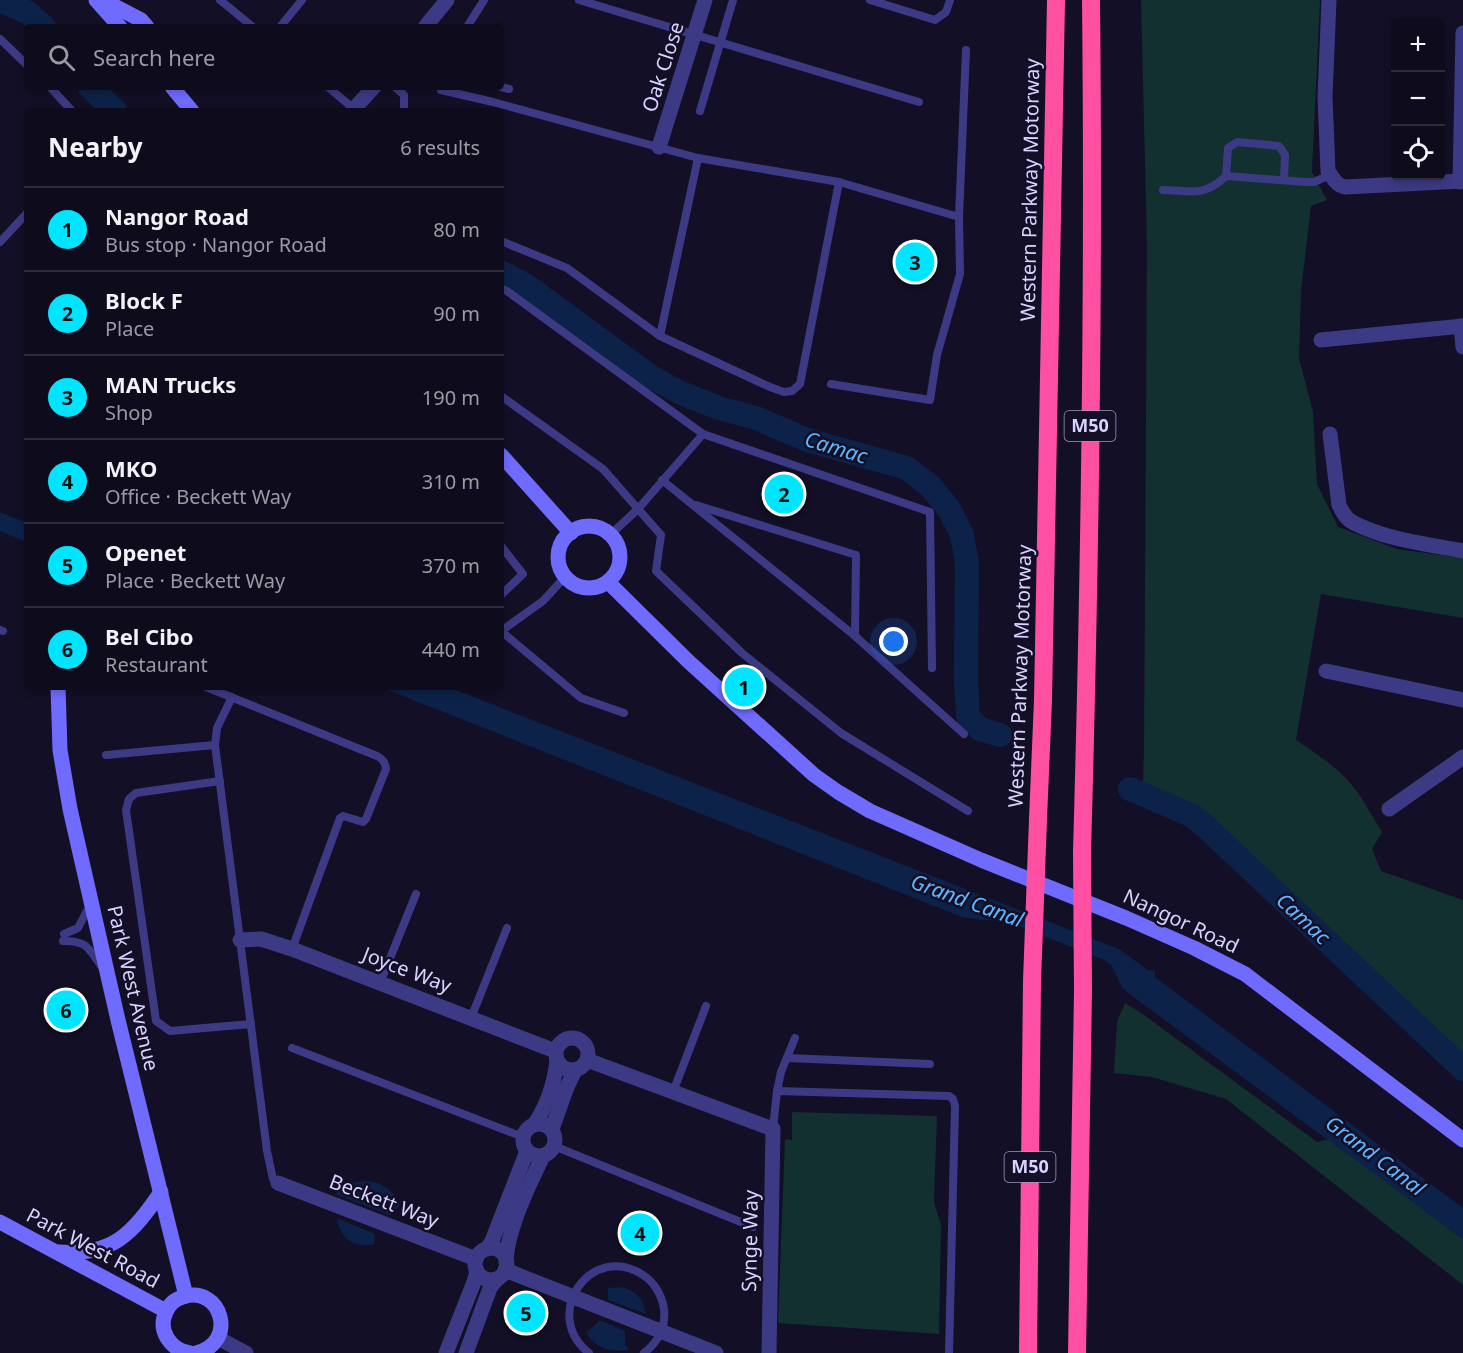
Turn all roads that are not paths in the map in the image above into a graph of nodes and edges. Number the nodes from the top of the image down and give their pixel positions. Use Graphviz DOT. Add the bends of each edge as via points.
graph roads {
  1 [pos="96,0"];
  2 [pos="103,0"];
  3 [pos="219,0"];
  4 [pos="302,0"];
  5 [pos="447,0"];
  6 [pos="484,0"];
  7 [pos="579,0"];
  8 [pos="705,0"];
  9 [pos="733,0"];
  10 [pos="870,0"];
  11 [pos="950,0"];
  12 [pos="1056,0"];
  13 [pos="1091,0"];
  14 [pos="1329,0"];
  15 [pos="117,24"];
  16 [pos="144,24"];
  17 [pos="249,24"];
  18 [pos="282,24"];
  19 [pos="427,24"];
  20 [pos="468,24"];
  21 [pos="1463,33"];
  22 [pos="695,36"];
  23 [pos="1463,38"];
  24 [pos="0,39"];
  25 [pos="720,43"];
  26 [pos="966,50"];
  27 [pos="24,62"];
  28 [pos="53,90"];
  29 [pos="175,90"];
  30 [pos="188,90"];
  31 [pos="331,90"];
  32 [pos="371,90"];
  33 [pos="398,90"];
  34 [pos="441,90"];
  35 [pos="920,102"];
  36 [pos="492,106"];
  37 [pos="189,107"];
  38 [pos="69,108"];
  39 [pos="351,108"];
  40 [pos="355,108"];
  41 [pos="404,108"];
  42 [pos="504,109"];
  43 [pos="700,111"];
  44 [pos="659,147"];
  45 [pos="698,158"];
  46 [pos="1330,175"];
  47 [pos="1226,176"];
  48 [pos="1284,180"];
  49 [pos="839,182"];
  50 [pos="1462,182"];
  51 [pos="1163,190"];
  52 [pos="24,216"];
  53 [pos="959,217"];
  54 [pos="0,242"];
  55 [pos="504,242"];
  56 [pos="504,290"];
  57 [pos="1462,326"];
  58 [pos="660,336"];
  59 [pos="1321,340"];
  60 [pos="1463,346"];
  61 [pos="831,384"];
  62 [pos="504,398"];
  63 [pos="704,434"];
  64 [pos="1330,434"];
  65 [pos="504,458"];
  66 [pos="662,480"];
  67 [pos="690,503"];
  68 [pos="638,509"];
  69 [pos="571,532"];
  70 [pos="610,535"];
  71 [pos="504,550"];
  72 [pos="1463,550"];
  73 [pos="565,577"];
  74 [pos="608,582"];
  75 [pos="504,592"];
  76 [pos="504,629"];
  77 [pos="504,634"];
  78 [pos="855,636"];
  79 [pos="932,668"];
  80 [pos="1326,671"];
  81 [pos="58,690"];
  82 [pos="214,690"];
  83 [pos="232,697"];
  84 [pos="1463,700"];
  85 [pos="624,712"];
  86 [pos="964,734"];
  87 [pos="215,745"];
  88 [pos="106,755"];
  89 [pos="1463,757"];
  90 [pos="220,781"];
  91 [pos="1389,809"];
  92 [pos="968,811"];
  93 [pos="416,894"];
  94 [pos="91,903"];
  95 [pos="507,928"];
  96 [pos="240,940"];
  97 [pos="292,948"];
  98 [pos="107,973"];
  99 [pos="380,983"];
  100 [pos="706,1006"];
  101 [pos="471,1018"];
  102 [pos="251,1024"];
  103 [pos="795,1038"];
  104 [pos="292,1048"];
  105 [pos="556,1056"];
  106 [pos="787,1058"];
  107 [pos="930,1064"];
  108 [pos="581,1065"];
  109 [pos="777,1091"];
  110 [pos="673,1092"];
  111 [pos="534,1125"];
  112 [pos="773,1129"];
  113 [pos="552,1130"];
  114 [pos="1463,1140"];
  115 [pos="525,1144"];
  116 [pos="548,1151"];
  117 [pos="278,1183"];
  118 [pos="161,1192"];
  119 [pos="0,1222"];
  120 [pos="753,1227"];
  121 [pos="56,1252"];
  122 [pos="480,1260"];
  123 [pos="503,1270"];
  124 [pos="186,1296"];
  125 [pos="572,1297"];
  126 [pos="166,1311"];
  127 [pos="662,1331"];
  128 [pos="218,1338"];
  129 [pos="198,1353"];
  130 [pos="246,1353"];
  131 [pos="446,1353"];
  132 [pos="466,1353"];
  133 [pos="589,1353"];
  134 [pos="644,1353"];
  135 [pos="716,1353"];
  136 [pos="769,1353"];
  137 [pos="949,1353"];
  138 [pos="1028,1353"];
  139 [pos="1077,1353"];
  1 -- 15 [label="main road"];
  2 -- 16 [label="main road"];
  3 -- 17 [label="lane"];
  4 -- 18 [label="lane"];
  5 -- 19 [label="street"];
  6 -- 20 [label="lane"];
  7 -- 22 [label="lane"];
  8 -- 22 [label="street, Oak Close"];
  9 -- 25 [label="lane"];
  10 -- 11 [label="lane" via="935,21 946,12"];
  12 -- 138 [label="highway, Western Parkway Motorway / M50, bridge" via="1043,700 1032,981"];
  13 -- 139 [label="highway, M50, bridge" via="1088,643"];
  14 -- 46 [label="street" via="1325,97"];
  21 -- 23 [label="street"];
  22 -- 25 [label="lane"];
  22 -- 44 [label="street, Oak Close"];
  23 -- 50 [label="street"];
  24 -- 27 [label="lane"];
  25 -- 35 [label="lane"];
  25 -- 43 [label="lane"];
  26 -- 53 [label="lane"];
  28 -- 38 [label="lane"];
  29 -- 37 [label="main road"];
  30 -- 37 [label="main road"];
  31 -- 39 [label="lane"];
  32 -- 40 [label="street"];
  33 -- 41 [label="lane" via="404,95"];
  34 -- 36 [label="lane"];
  42 -- 44 [label="lane"];
  44 -- 45 [label="lane"];
  45 -- 49 [label="lane"];
  45 -- 58 [label="lane"];
  46 -- 48 [label="lane" via="1314,182"];
  46 -- 50 [label="street" via="1345,187"];
  47 -- 48 [label="lane"];
  47 -- 48 [label="lane" via="1228,148 1238,142 1279,146 1285,155"];
  47 -- 51 [label="lane" via="1206,190"];
  49 -- 53 [label="lane"];
  49 -- 58 [label="lane" via="800,384 792,391 770,387"];
  52 -- 54 [label="lane"];
  53 -- 61 [label="lane" via="960,274 937,355 930,400"];
  55 -- 58 [label="lane" via="567,268"];
  56 -- 63 [label="lane"];
  57 -- 59 [label="street"];
  57 -- 60 [label="street"];
  62 -- 68 [label="lane" via="603,469"];
  63 -- 66 [label="lane"];
  63 -- 79 [label="lane" via="930,512"];
  64 -- 72 [label="street" via="1339,506 1344,516 1396,538"];
  65 -- 69 [label="main road"];
  66 -- 67 [label="lane"];
  66 -- 68 [label="lane"];
  67 -- 78 [label="lane"];
  67 -- 78 [label="lane" via="856,555"];
  68 -- 70 [label="lane"];
  68 -- 92 [label="lane" via="661,535 656,571 742,653 841,732"];
  69 -- 70 [label="main road" via="591,527"];
  69 -- 73 [label="main road" via="559,549 560,568"];
  70 -- 74 [label="main road" via="620,554 615,574"];
  71 -- 75 [label="lane" via="523,574"];
  73 -- 74 [label="main road" via="590,588"];
  73 -- 76 [label="lane" via="543,601"];
  74 -- 114 [label="main road, Nangor Road" via="688,661 838,792 870,811 1126,918 1245,974"];
  77 -- 85 [label="lane" via="580,698"];
  78 -- 86 [label="lane"];
  80 -- 84 [label="street"];
  81 -- 94 [label="main road, Park West Avenue" via="60,750"];
  82 -- 83 [label="lane"];
  83 -- 87 [label="lane"];
  83 -- 97 [label="lane" via="377,756 386,765 366,819 363,822 340,818"];
  87 -- 88 [label="lane"];
  87 -- 90 [label="lane"];
  89 -- 91 [label="street"];
  90 -- 96 [label="lane"];
  90 -- 102 [label="lane" via="136,793 126,810 156,1021 170,1031"];
  93 -- 99 [label="lane"];
  94 -- 98 [label="main road, Park West Avenue"];
  94 -- 98 [label="lane" via="78,928 63,938 89,948"];
  95 -- 101 [label="lane"];
  96 -- 97 [label="street, Joyce Way" via="261,939"];
  96 -- 102 [label="lane"];
  97 -- 99 [label="street, Joyce Way"];
  98 -- 118 [label="main road, Park West Avenue"];
  99 -- 101 [label="street, Joyce Way"];
  100 -- 110 [label="lane"];
  101 -- 105 [label="street, Joyce Way"];
  102 -- 117 [label="lane" via="267,1151 273,1179"];
  103 -- 106 [label="lane"];
  104 -- 115 [label="lane"];
  105 -- 108 [label="street" via="564,1069"];
  105 -- 108 [label="street" via="561,1041 576,1038 587,1049"];
  105 -- 111 [label="street" via="555,1083"];
  106 -- 107 [label="lane"];
  106 -- 109 [label="lane"];
  108 -- 110 [label="street"];
  108 -- 113 [label="street" via="567,1087"];
  109 -- 112 [label="lane"];
  109 -- 137 [label="lane" via="949,1096 952,1100 955,1106"];
  110 -- 112 [label="street"];
  111 -- 113 [label="street" via="543,1124"];
  111 -- 115 [label="street" via="525,1131"];
  112 -- 136 [label="street, Synge Way"];
  113 -- 116 [label="street" via="555,1137"];
  115 -- 116 [label="street" via="534,1156"];
  115 -- 122 [label="street" via="495,1234"];
  116 -- 120 [label="lane"];
  116 -- 123 [label="street" via="532,1178 507,1246"];
  117 -- 122 [label="street, Beckett Way"];
  118 -- 121 [label="main road" via="136,1227 114,1243 98,1251"];
  118 -- 124 [label="main road, Park West Avenue"];
  119 -- 121 [label="main road, Park West Road"];
  121 -- 126 [label="main road, Park West Road"];
  122 -- 123 [label="street" via="479,1275 488,1280"];
  122 -- 123 [label="street" via="492,1248 501,1253"];
  122 -- 131 [label="street"];
  123 -- 125 [label="street"];
  123 -- 132 [label="street" via="490,1288"];
  124 -- 126 [label="main road"];
  124 -- 128 [label="main road" via="196,1295 213,1303 221,1319"];
  125 -- 127 [label="street"];
  125 -- 127 [label="lane" via="581,1281 598,1270 618,1266 638,1271 659,1292 664,1312"];
  125 -- 133 [label="lane" via="570,1325 577,1341"];
  126 -- 129 [label="main road" via="163,1321 168,1340 175,1348"];
  127 -- 134 [label="lane"];
  127 -- 135 [label="street"];
  128 -- 129 [label="main road" via="210,1348"];
  128 -- 130 [label="street"];
}
